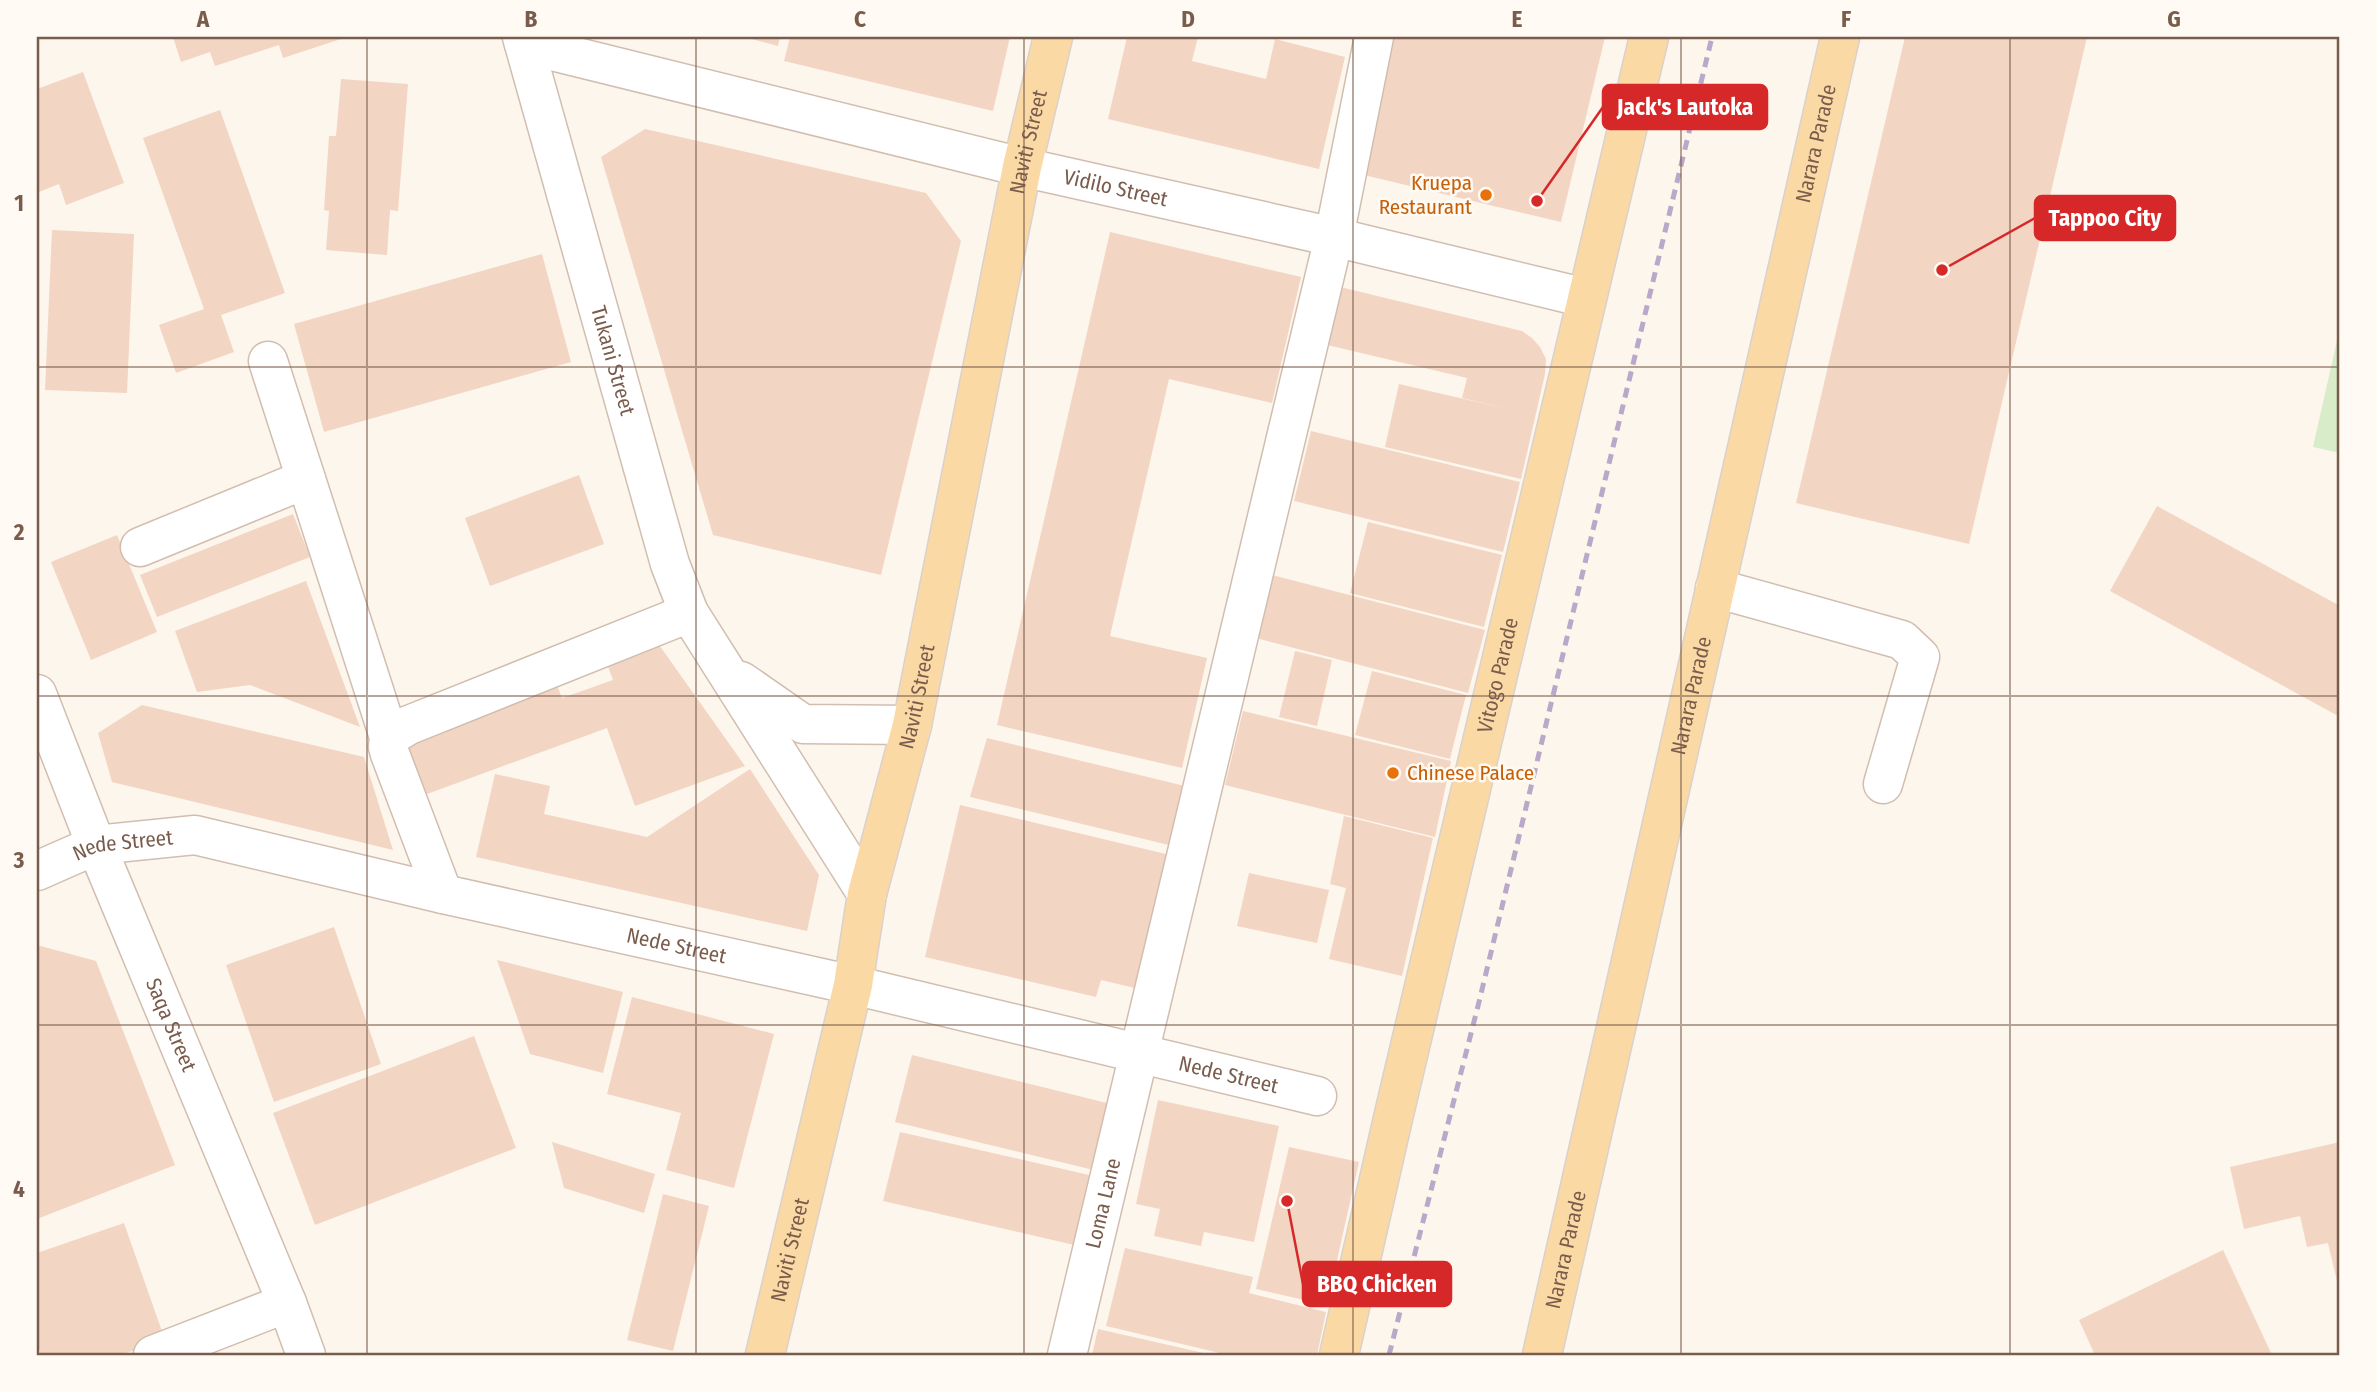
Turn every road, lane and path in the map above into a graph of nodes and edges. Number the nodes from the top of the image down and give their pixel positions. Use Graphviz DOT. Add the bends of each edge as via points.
graph roads {
  1 [pos="1053,37"];
  2 [pos="1374,37"];
  3 [pos="1649,37"];
  4 [pos="1840,37"];
  5 [pos="523,40"];
  6 [pos="1022,167"];
  7 [pos="1334,237"];
  8 [pos="1586,298"];
  9 [pos="268,361"];
  10 [pos="306,479"];
  11 [pos="141,547"];
  12 [pos="1715,588"];
  13 [pos="689,613"];
  14 [pos="727,672"];
  15 [pos="37,694"];
  16 [pos="912,725"];
  17 [pos="389,737"];
  18 [pos="1883,784"];
  19 [pos="96,845"];
  20 [pos="37,871"];
  21 [pos="443,894"];
  22 [pos="867,894"];
  23 [pos="853,985"];
  24 [pos="1141,1053"];
  25 [pos="1317,1096"];
  26 [pos="287,1303"];
  27 [pos="153,1355"];
  28 [pos="306,1355"];
  29 [pos="765,1355"];
  30 [pos="1067,1355"];
  31 [pos="1339,1355"];
  32 [pos="1542,1355"];
  1 -- 6 [label="main road, Naviti Street"];
  2 -- 7 [label="street, Loma Lane"];
  3 -- 8 [label="main road, Vitogo Parade"];
  4 -- 12 [label="main road, Narara Parade"];
  5 -- 6 [label="street, Vidilo Street"];
  5 -- 13 [label="street, Tukani Street" via="670,564"];
  6 -- 7 [label="street, Vidilo Street"];
  6 -- 16 [label="main road, Naviti Street"];
  7 -- 8 [label="street, Vidilo Street"];
  7 -- 24 [label="street, Loma Lane"];
  8 -- 31 [label="main road, Vitogo Parade"];
  9 -- 10 [label="street"];
  10 -- 11 [label="street"];
  10 -- 17 [label="street"];
  12 -- 18 [label="street" via="1902,640 1920,657"];
  12 -- 32 [label="main road, Narara Parade"];
  13 -- 14 [label="street, Tukani Street"];
  13 -- 17 [label="street"];
  14 -- 16 [label="street, Tukani Street" via="803,724"];
  14 -- 22 [label="street, Tukani Street"];
  15 -- 19 [label="street, Saqa Street"];
  16 -- 22 [label="main road, Naviti Street"];
  17 -- 21 [label="street" via="387,747"];
  19 -- 20 [label="street, Nede Street"];
  19 -- 21 [label="street, Nede Street" via="195,835"];
  19 -- 26 [label="street, Saqa Street"];
  21 -- 23 [label="street, Nede Street"];
  22 -- 23 [label="main road, Naviti Street"];
  23 -- 24 [label="street, Nede Street"];
  23 -- 29 [label="main road, Naviti Street"];
  24 -- 25 [label="street, Nede Street"];
  24 -- 30 [label="street, Loma Lane"];
  26 -- 27 [label="street"];
  26 -- 28 [label="street, Saqa Street"];
}
